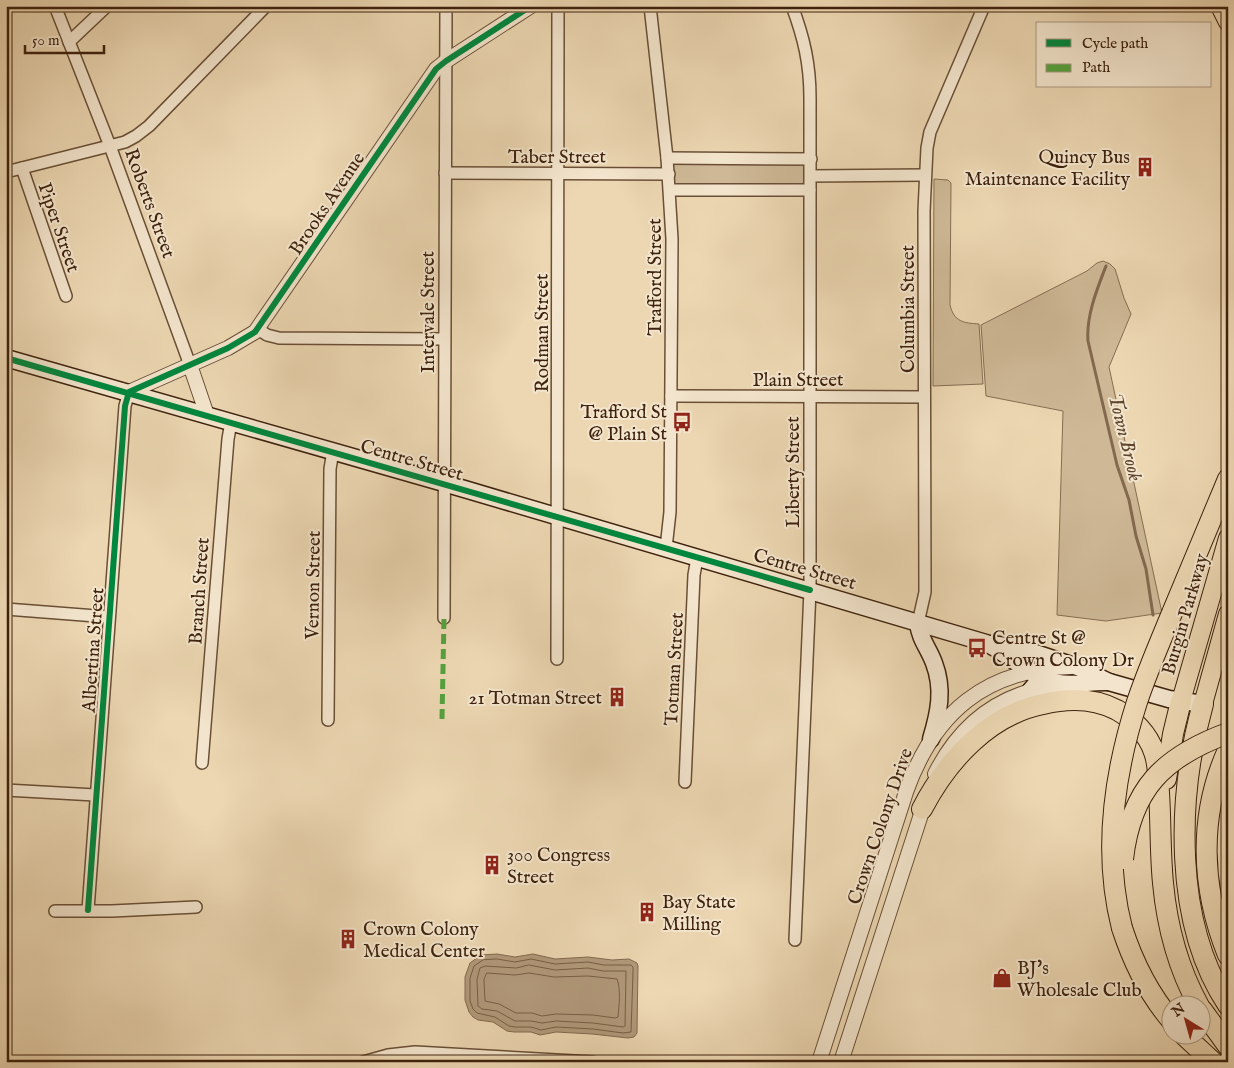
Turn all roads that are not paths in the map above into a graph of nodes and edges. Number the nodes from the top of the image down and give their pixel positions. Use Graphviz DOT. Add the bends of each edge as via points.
graph roads {
  1 [pos="55,6"];
  2 [pos="107,6"];
  3 [pos="266,6"];
  4 [pos="446,6"];
  5 [pos="530,6"];
  6 [pos="558,6"];
  7 [pos="650,6"];
  8 [pos="792,6"];
  9 [pos="984,6"];
  10 [pos="1220,6"];
  11 [pos="1228,22"];
  12 [pos="69,42"];
  13 [pos="446,61"];
  14 [pos="110,146"];
  15 [pos="667,158"];
  16 [pos="811,159"];
  17 [pos="22,168"];
  18 [pos="6,172"];
  19 [pos="445,173"];
  20 [pos="558,173"];
  21 [pos="668,174"];
  22 [pos="925,175"];
  23 [pos="811,176"];
  24 [pos="670,190"];
  25 [pos="810,190"];
  26 [pos="66,296"];
  27 [pos="258,329"];
  28 [pos="444,339"];
  29 [pos="6,358"];
  30 [pos="190,365"];
  31 [pos="129,392"];
  32 [pos="671,396"];
  33 [pos="809,397"];
  34 [pos="924,397"];
  35 [pos="208,415"];
  36 [pos="231,422"];
  37 [pos="333,451"];
  38 [pos="1228,479"];
  39 [pos="444,483"];
  40 [pos="557,517"];
  41 [pos="1228,538"];
  42 [pos="666,548"];
  43 [pos="697,558"];
  44 [pos="810,590"];
  45 [pos="6,609"];
  46 [pos="1228,614"];
  47 [pos="110,617"];
  48 [pos="444,618"];
  49 [pos="918,623"];
  50 [pos="986,643"];
  51 [pos="1032,652"];
  52 [pos="557,659"];
  53 [pos="1080,668"];
  54 [pos="1038,673"];
  55 [pos="1108,682"];
  56 [pos="1076,684"];
  57 [pos="1030,691"];
  58 [pos="1181,701"];
  59 [pos="1203,704"];
  60 [pos="328,720"];
  61 [pos="1228,733"];
  62 [pos="931,739"];
  63 [pos="1228,750"];
  64 [pos="202,763"];
  65 [pos="685,782"];
  66 [pos="6,790"];
  67 [pos="95,796"];
  68 [pos="922,809"];
  69 [pos="1161,826"];
  70 [pos="196,907"];
  71 [pos="88,910"];
  72 [pos="55,911"];
  73 [pos="1122,928"];
  74 [pos="795,940"];
  75 [pos="1228,955"];
  76 [pos="1194,996"];
  77 [pos="1228,1004"];
  78 [pos="1162,1009"];
  79 [pos="1212,1024"];
  80 [pos="1196,1046"];
  81 [pos="1228,1046"];
  82 [pos="363,1062"];
  83 [pos="593,1062"];
  84 [pos="819,1062"];
  85 [pos="841,1062"];
  86 [pos="1213,1062"];
  1 -- 12 [label="street, Roberts Street"];
  2 -- 12 [label="street"];
  3 -- 14 [label="street" via="149,126 131,140"];
  4 -- 13 [label="street, Intervale Street"];
  5 -- 13 [label="street, Brooks Avenue"];
  6 -- 20 [label="street, Rodman Street"];
  7 -- 15 [label="street, Trafford Street"];
  8 -- 16 [label="street, Liberty Street" via="805,42 809,67"];
  9 -- 22 [label="street, Columbia Street" via="930,132"];
  10 -- 11 [label="main road"];
  12 -- 14 [label="street, Roberts Street"];
  13 -- 19 [label="street, Intervale Street"];
  13 -- 27 [label="street, Brooks Avenue" via="426,81"];
  14 -- 17 [label="street"];
  14 -- 30 [label="street, Roberts Street"];
  15 -- 16 [label="street"];
  15 -- 21 [label="street, Trafford Street"];
  16 -- 23 [label="street, Liberty Street"];
  17 -- 18 [label="street"];
  17 -- 26 [label="street, Piper Street"];
  19 -- 20 [label="street, Taber Street"];
  19 -- 28 [label="street, Intervale Street"];
  20 -- 21 [label="street, Taber Street"];
  20 -- 40 [label="street, Rodman Street"];
  21 -- 24 [label="street, Trafford Street"];
  22 -- 23 [label="street"];
  22 -- 34 [label="street, Columbia Street"];
  23 -- 25 [label="street, Liberty Street"];
  24 -- 25 [label="street"];
  24 -- 32 [label="street, Trafford Street"];
  25 -- 33 [label="street, Liberty Street"];
  27 -- 28 [label="street" via="279,338"];
  27 -- 30 [label="street, Brooks Avenue"];
  28 -- 39 [label="street, Intervale Street"];
  29 -- 31 [label="main road, Centre Street"];
  30 -- 31 [label="street, Brooks Avenue"];
  30 -- 35 [label="street, Roberts Street"];
  31 -- 35 [label="main road, Centre Street"];
  31 -- 47 [label="street, Albertina Street" via="125,403"];
  32 -- 33 [label="street, Plain Street"];
  32 -- 42 [label="street, Trafford Street" via="670,512"];
  33 -- 34 [label="street, Plain Street"];
  33 -- 44 [label="street, Liberty Street"];
  34 -- 49 [label="street, Columbia Street" via="925,592"];
  35 -- 36 [label="main road, Centre Street"];
  36 -- 37 [label="main road, Centre Street"];
  36 -- 64 [label="street, Branch Street"];
  37 -- 39 [label="main road, Centre Street"];
  37 -- 60 [label="street, Vernon Street" via="330,469"];
  38 -- 73 [label="highway, bridge" via="1137,701 1127,738 1114,813 1113,871"];
  39 -- 40 [label="main road, Centre Street"];
  39 -- 48 [label="street, Intervale Street"];
  40 -- 42 [label="main road, Centre Street"];
  40 -- 52 [label="street, Rodman Street"];
  41 -- 58 [label="main road, Burgin Parkway"];
  42 -- 43 [label="main road, Centre Street"];
  43 -- 44 [label="main road, Centre Street"];
  43 -- 65 [label="street, Totman Street"];
  44 -- 49 [label="main road, Centre Street"];
  44 -- 74 [label="street, Liberty Street"];
  45 -- 47 [label="street"];
  46 -- 59 [label="main road"];
  47 -- 67 [label="street, Albertina Street"];
  49 -- 50 [label="main road, Centre Street"];
  49 -- 62 [label="main road" via="939,687 938,712"];
  50 -- 51 [label="main road, Centre Street"];
  50 -- 54 [label="main road, Centre Street"];
  51 -- 53 [label="main road, Centre Street"];
  51 -- 54 [label="main road" via="1039,660"];
  53 -- 54 [label="street, Crown Colony Drive"];
  53 -- 55 [label="main road, Centre Street"];
  54 -- 56 [label="main road, Centre Street" via="1058,683"];
  54 -- 57 [label="main road"];
  54 -- 62 [label="street, Crown Colony Drive" via="998,682 970,698 948,717"];
  55 -- 56 [label="main road, Centre Street"];
  55 -- 58 [label="main road, Centre Street"];
  56 -- 57 [label="street, Crown Colony Drive"];
  57 -- 68 [label="street, Crown Colony Drive" via="990,710 959,735 933,778"];
  58 -- 59 [label="main road, Centre Street"];
  58 -- 69 [label="highway" via="1170,753"];
  59 -- 77 [label="highway" via="1193,741 1188,779 1184,826 1186,863 1200,948 1210,974"];
  61 -- 73 [label="highway, bridge" via="1179,757 1153,779 1139,799 1124,848 1120,893"];
  62 -- 84 [label="street, Crown Colony Drive" via="909,783"];
  63 -- 75 [label="highway" via="1211,799 1206,846 1212,904"];
  66 -- 67 [label="street"];
  67 -- 71 [label="street, Albertina Street"];
  68 -- 69 [label="highway" via="951,764 984,732 1034,706 1081,700 1098,702 1119,711 1147,737 1157,766"];
  68 -- 85 [label="street, Crown Colony Drive"];
  69 -- 76 [label="highway" via="1162,876 1170,932 1185,979"];
  70 -- 71 [label="street"];
  71 -- 72 [label="street"];
  73 -- 78 [label="highway" via="1133,959"];
  79 -- 81 [label="highway"];
  80 -- 86 [label="highway"];
  82 -- 83 [label="street" via="415,1052"];
}
